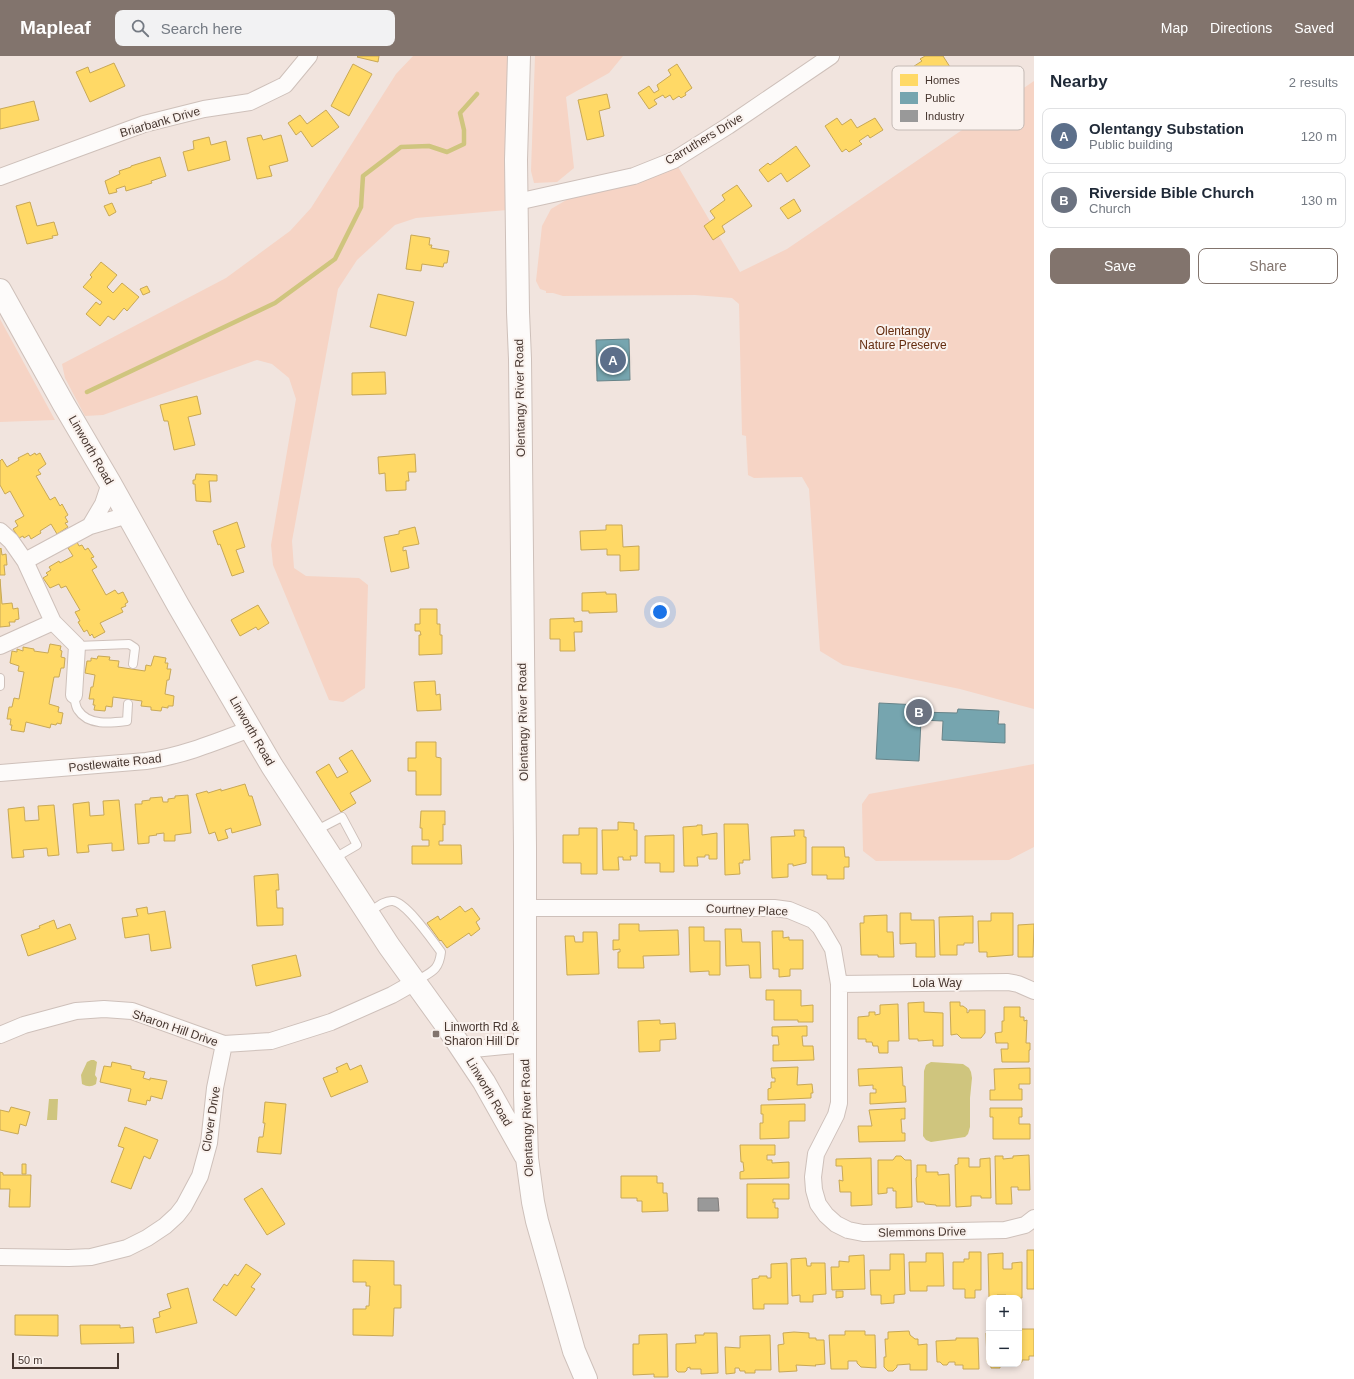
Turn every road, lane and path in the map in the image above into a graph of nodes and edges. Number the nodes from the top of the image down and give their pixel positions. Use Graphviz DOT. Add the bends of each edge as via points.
graph roads {
  1 [pos="309,56"];
  2 [pos="519,56"];
  3 [pos="830,56"];
  4 [pos="0,177"];
  5 [pos="516,202"];
  6 [pos="0,290"];
  7 [pos="110,483"];
  8 [pos="128,514"];
  9 [pos="90,526"];
  10 [pos="0,531"];
  11 [pos="25,561"];
  12 [pos="53,622"];
  13 [pos="0,646"];
  14 [pos="77,646"];
  15 [pos="133,664"];
  16 [pos="0,678"];
  17 [pos="0,686"];
  18 [pos="74,694"];
  19 [pos="128,704"];
  20 [pos="250,729"];
  21 [pos="0,773"];
  22 [pos="314,832"];
  23 [pos="332,860"];
  24 [pos="525,908"];
  25 [pos="368,913"];
  26 [pos="415,982"];
  27 [pos="839,984"];
  28 [pos="1034,991"];
  29 [pos="0,1036"];
  30 [pos="224,1044"];
  31 [pos="525,1044"];
  32 [pos="463,1050"];
  33 [pos="527,1158"];
  34 [pos="818,1204"];
  35 [pos="1034,1218"];
  36 [pos="0,1257"];
  37 [pos="586,1379"];
  1 -- 4 [label="street, Briarbank Drive" via="285,85 250,102 144,124"];
  2 -- 5 [label="main road, Olentangy River Road"];
  3 -- 5 [label="street, Carruthers Drive" via="674,160 634,176"];
  5 -- 24 [label="main road, Olentangy River Road"];
  6 -- 7 [label="main road, Linworth Road"];
  7 -- 8 [label="main road, Linworth Road"];
  7 -- 9 [label="street" via="103,504"];
  8 -- 9 [label="street"];
  8 -- 20 [label="main road, Linworth Road"];
  9 -- 11 [label="street"];
  10 -- 11 [label="street" via="11,541"];
  11 -- 12 [label="street"];
  12 -- 13 [label="street"];
  12 -- 14 [label="street"];
  14 -- 15 [label="lane" via="129,644 135,648"];
  14 -- 18 [label="street"];
  16 -- 17 [label="lane"];
  18 -- 19 [label="lane" via="77,709 87,719 108,723 127,721"];
  20 -- 21 [label="street, Postlewaite Road" via="166,758"];
  20 -- 22 [label="main road, Linworth Road"];
  22 -- 23 [label="main road, Linworth Road"];
  22 -- 23 [label="lane" via="342,817 358,845"];
  23 -- 25 [label="main road, Linworth Road"];
  24 -- 27 [label="street, Courtney Place" via="789,910 813,920 820,927 833,949"];
  24 -- 31 [label="main road, Olentangy River Road"];
  25 -- 26 [label="main road, Linworth Road"];
  25 -- 26 [label="lane" via="385,902 393,901 403,906 441,952 440,962 435,970"];
  26 -- 30 [label="street, Sharon Hill Drive" via="331,1022 271,1041"];
  26 -- 32 [label="main road, Linworth Road"];
  27 -- 28 [label="street, Lola Way" via="1008,982"];
  27 -- 34 [label="street, Courtney Place" via="840,1103 816,1154 813,1177"];
  29 -- 30 [label="street, Sharon Hill Drive" via="76,1011 104,1009 132,1012"];
  30 -- 36 [label="street, Clover Drive" via="215,1088 209,1143 200,1176 177,1215 147,1238 127,1248 91,1257"];
  31 -- 32 [label="street"];
  31 -- 33 [label="main road, Olentangy River Road"];
  32 -- 33 [label="main road, Linworth Road"];
  33 -- 37 [label="main road, Olentangy River Road" via="537,1221 574,1351"];
  34 -- 35 [label="street, Slemmons Drive" via="836,1224 863,1233 1005,1230 1025,1225"];
}
